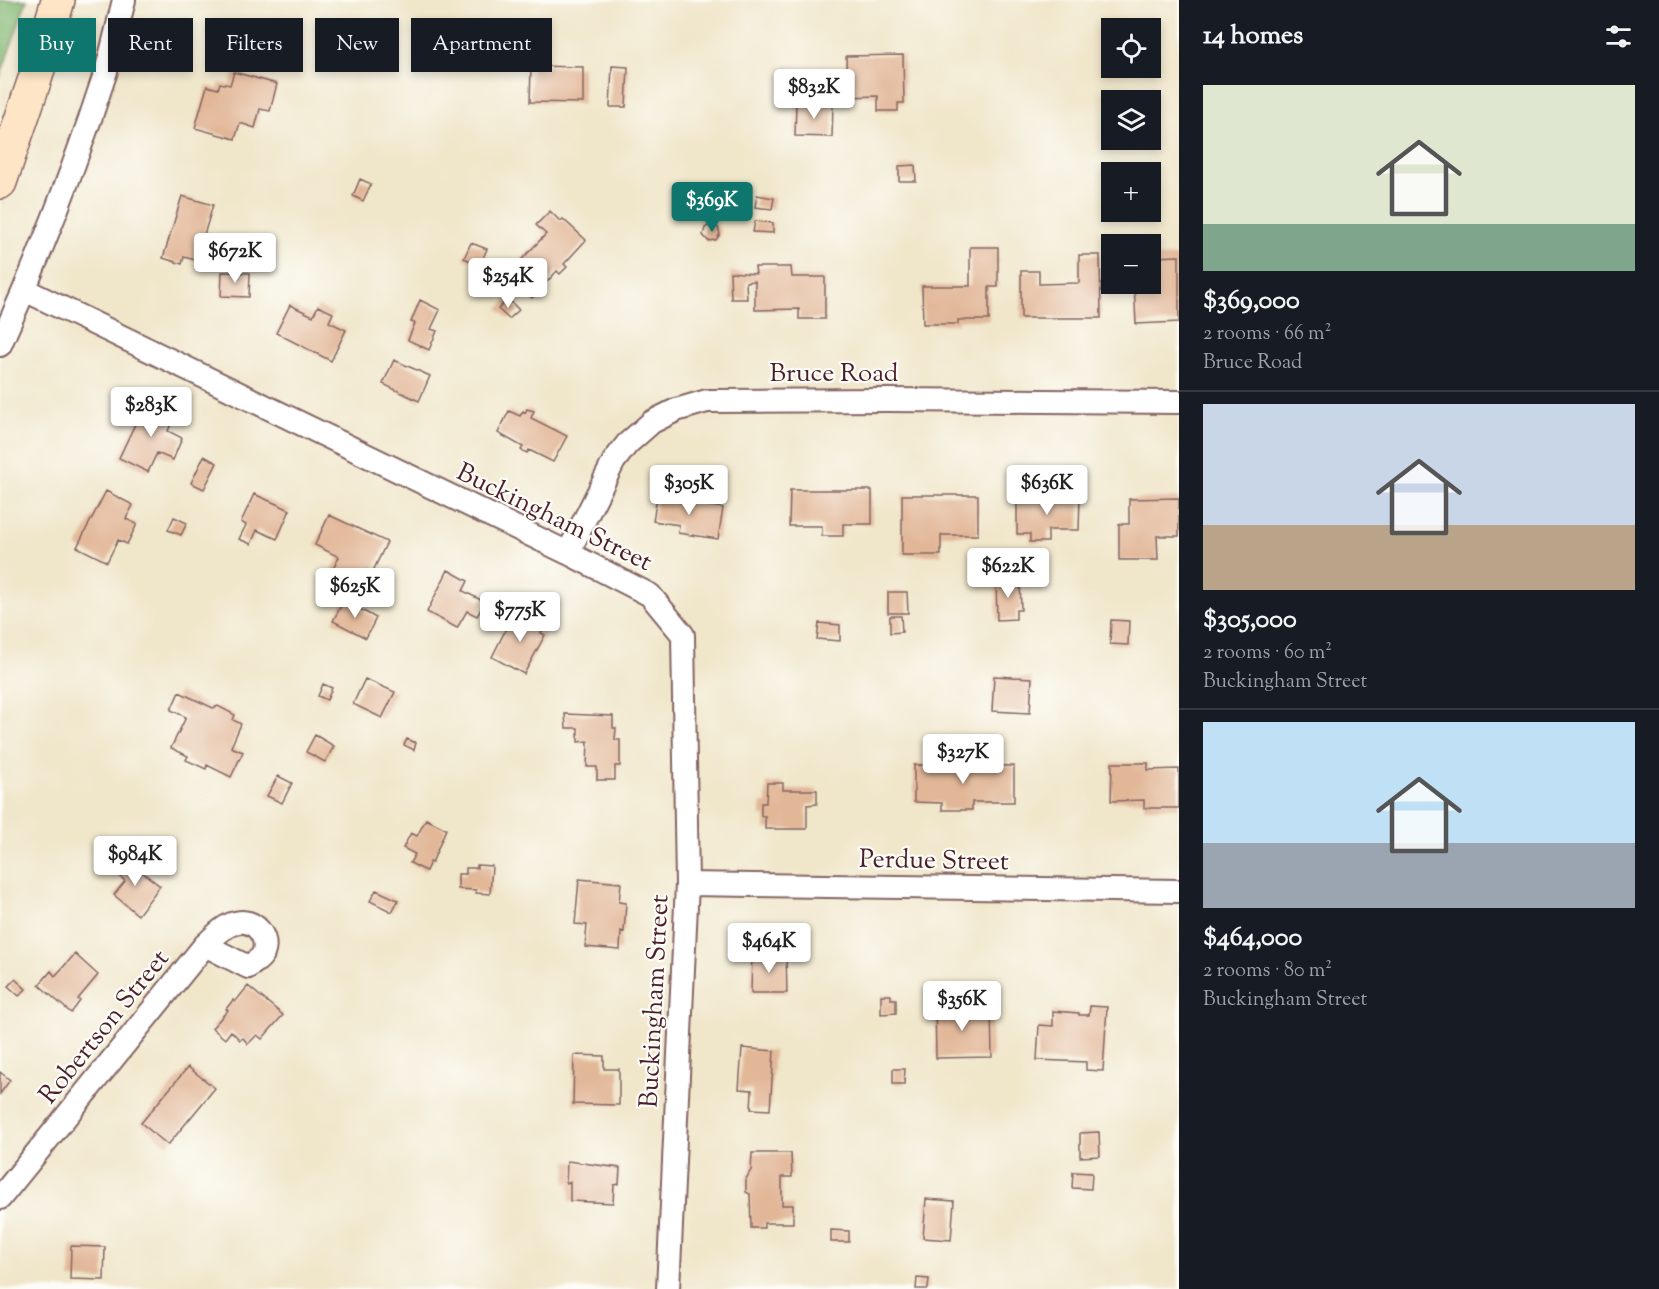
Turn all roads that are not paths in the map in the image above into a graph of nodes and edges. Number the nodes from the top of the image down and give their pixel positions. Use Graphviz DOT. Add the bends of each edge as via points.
graph roads {
  1 [pos="58,0"];
  2 [pos="124,0"];
  3 [pos="0,182"];
  4 [pos="25,290"];
  5 [pos="0,345"];
  6 [pos="1179,402"];
  7 [pos="568,553"];
  8 [pos="687,884"];
  9 [pos="1179,891"];
  10 [pos="205,945"];
  11 [pos="0,1198"];
  12 [pos="668,1289"];
  1 -- 3 [label="main road"];
  2 -- 4 [label="street" via="103,80"];
  4 -- 5 [label="street"];
  4 -- 7 [label="street, Buckingham Street"];
  6 -- 7 [label="street, Bruce Road" via="707,401 652,422 627,444 614,461"];
  7 -- 8 [label="street, Buckingham Street" via="650,595 683,634"];
  8 -- 9 [label="street, Perdue Street"];
  8 -- 12 [label="street, Buckingham Street"];
  10 -- 11 [label="street, Robertson Street"];
}
